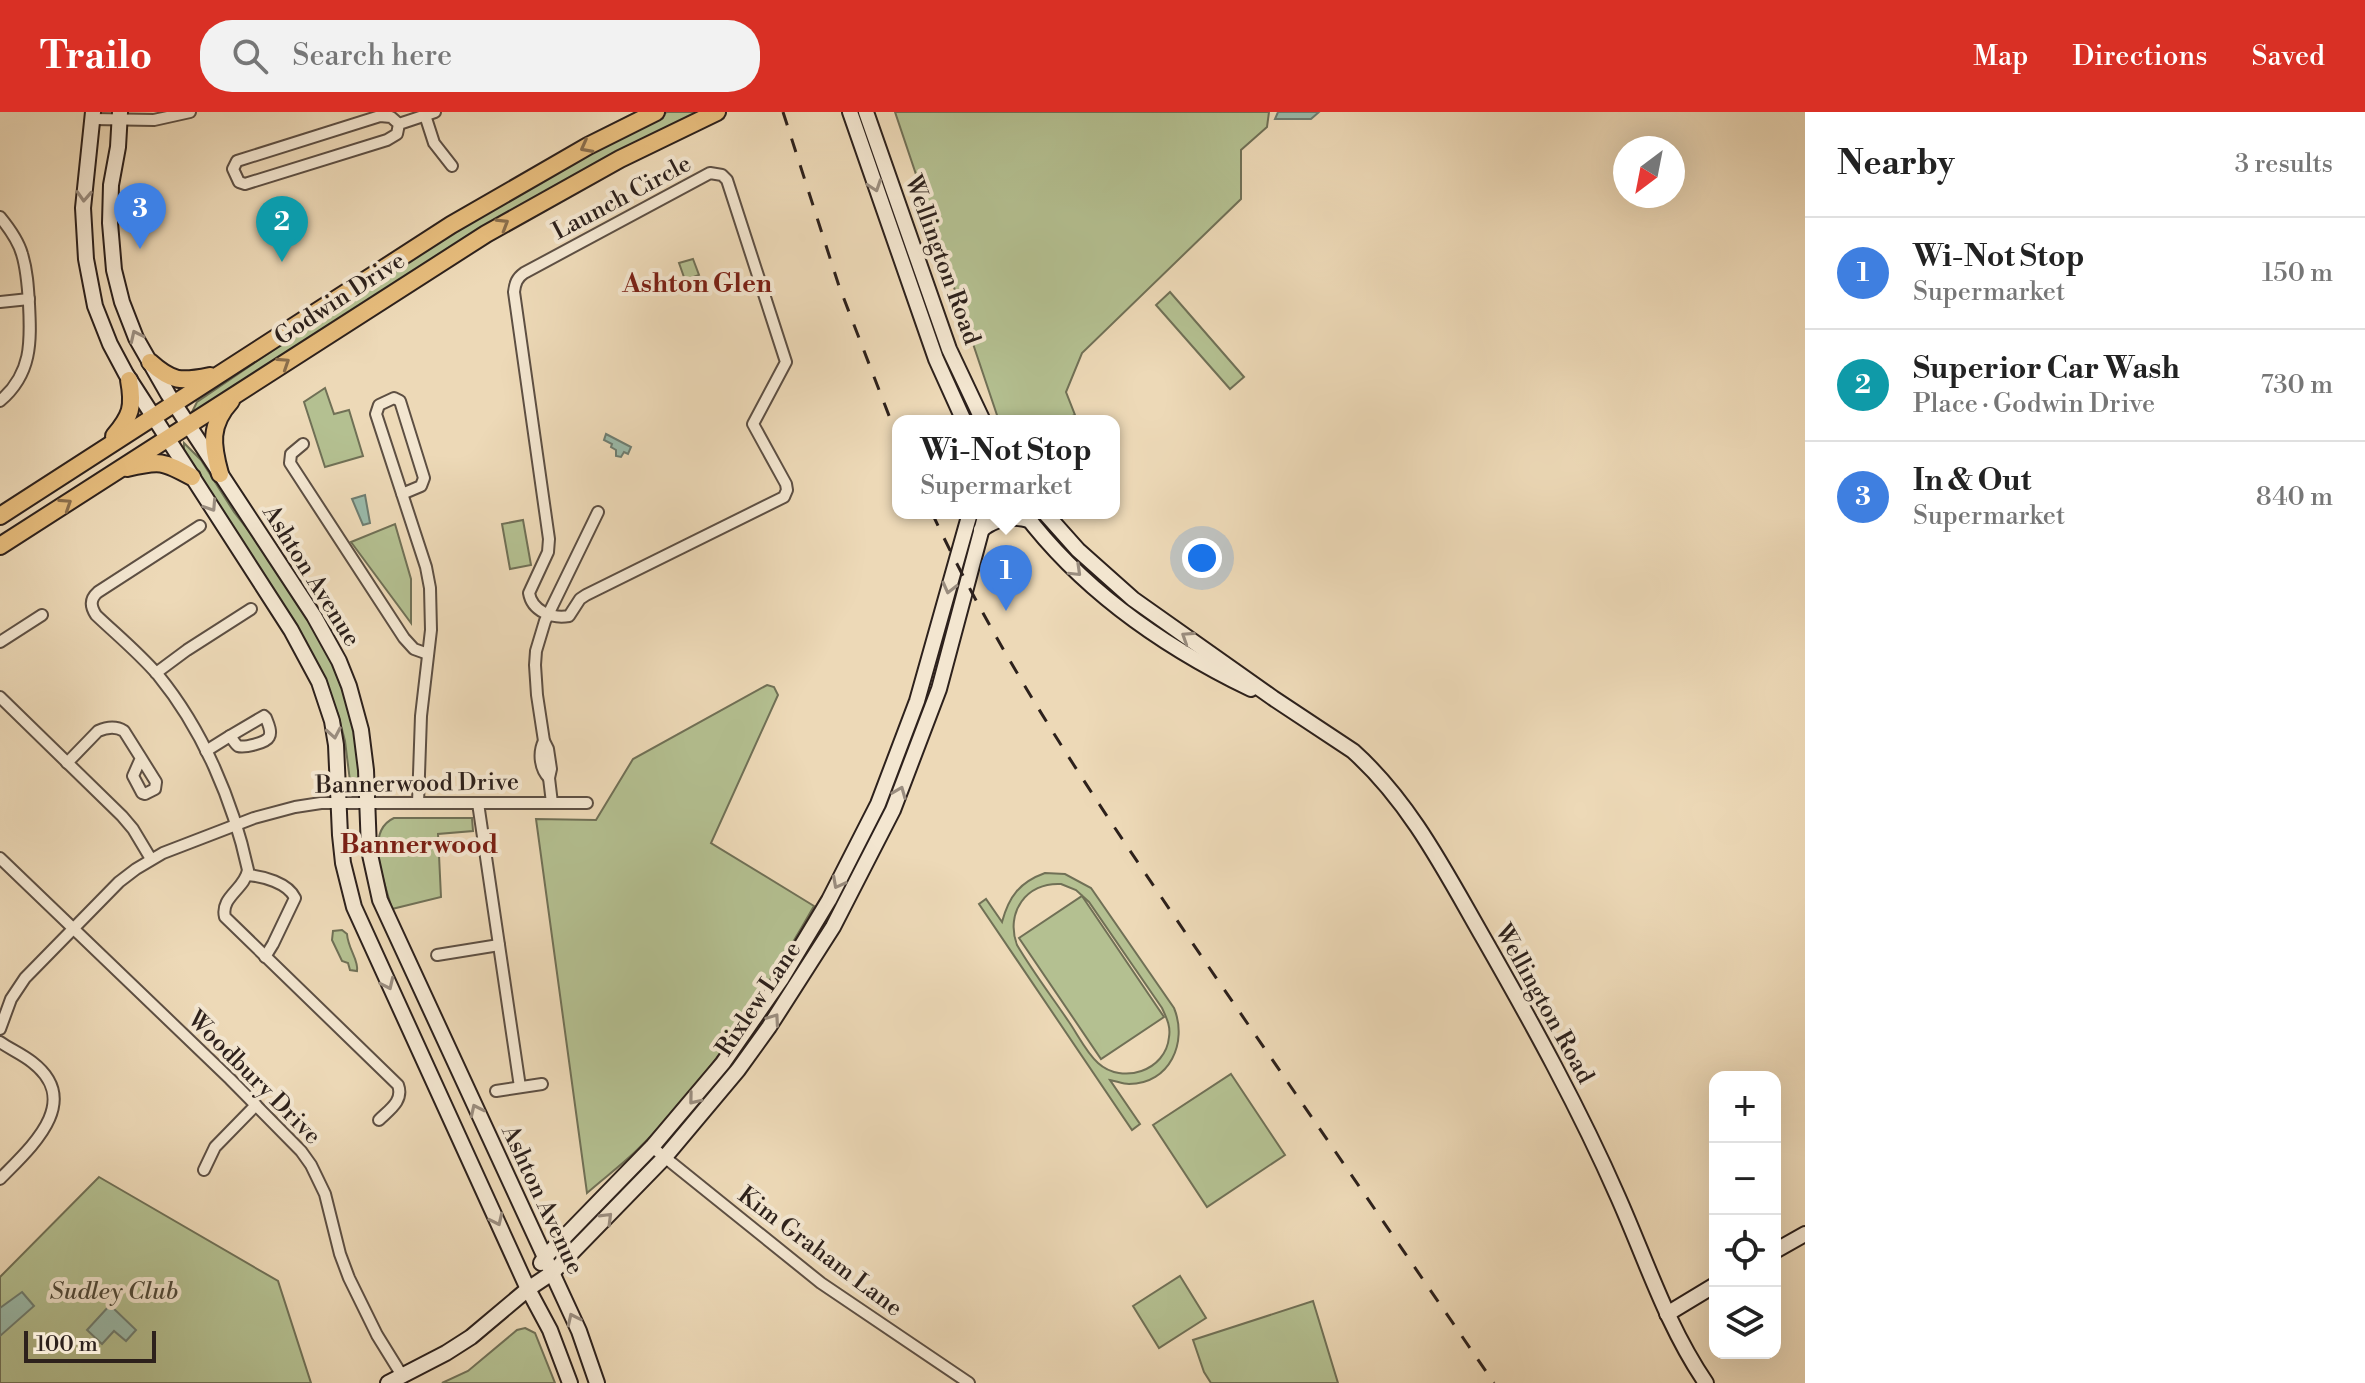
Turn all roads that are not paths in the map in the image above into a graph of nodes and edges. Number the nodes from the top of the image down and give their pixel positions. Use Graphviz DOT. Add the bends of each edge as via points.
graph roads {
  1 [pos="190,112"];
  2 [pos="656,112"];
  3 [pos="717,112"];
  4 [pos="850,112"];
  5 [pos="866,112"];
  6 [pos="428,113"];
  7 [pos="93,115"];
  8 [pos="120,116"];
  9 [pos="399,124"];
  10 [pos="452,166"];
  11 [pos="0,217"];
  12 [pos="29,299"];
  13 [pos="0,302"];
  14 [pos="150,362"];
  15 [pos="219,374"];
  16 [pos="129,380"];
  17 [pos="239,393"];
  18 [pos="0,401"];
  19 [pos="174,404"];
  20 [pos="961,415"];
  21 [pos="980,415"];
  22 [pos="153,417"];
  23 [pos="188,425"];
  24 [pos="167,438"];
  25 [pos="303,444"];
  26 [pos="98,452"];
  27 [pos="220,474"];
  28 [pos="111,475"];
  29 [pos="192,477"];
  30 [pos="402,494"];
  31 [pos="598,512"];
  32 [pos="0,516"];
  33 [pos="968,519"];
  34 [pos="984,519"];
  35 [pos="1000,519"];
  36 [pos="1028,519"];
  37 [pos="1050,519"];
  38 [pos="200,526"];
  39 [pos="981,530"];
  40 [pos="0,546"];
  41 [pos="251,609"];
  42 [pos="548,614"];
  43 [pos="42,615"];
  44 [pos="0,642"];
  45 [pos="428,654"];
  46 [pos="156,673"];
  47 [pos="0,697"];
  48 [pos="1273,698"];
  49 [pos="230,736"];
  50 [pos="206,751"];
  51 [pos="141,758"];
  52 [pos="67,763"];
  53 [pos="338,803"];
  54 [pos="366,803"];
  55 [pos="418,803"];
  56 [pos="478,803"];
  57 [pos="552,803"];
  58 [pos="587,803"];
  59 [pos="235,826"];
  60 [pos="0,858"];
  61 [pos="151,859"];
  62 [pos="247,875"];
  63 [pos="73,929"];
  64 [pos="499,945"];
  65 [pos="437,955"];
  66 [pos="265,957"];
  67 [pos="0,1029"];
  68 [pos="0,1042"];
  69 [pos="542,1084"];
  70 [pos="520,1087"];
  71 [pos="496,1091"];
  72 [pos="256,1105"];
  73 [pos="379,1120"];
  74 [pos="652,1147"];
  75 [pos="665,1157"];
  76 [pos="204,1170"];
  77 [pos="0,1179"];
  78 [pos="1805,1234"];
  79 [pos="1781,1248"];
  80 [pos="545,1257"];
  81 [pos="552,1273"];
  82 [pos="1712,1287"];
  83 [pos="528,1289"];
  84 [pos="1667,1314"];
  85 [pos="403,1377"];
  86 [pos="388,1383"];
  87 [pos="570,1383"];
  88 [pos="597,1383"];
  89 [pos="969,1383"];
  90 [pos="1706,1383"];
  1 -- 8 [label="street" via="166,119"];
  2 -- 15 [label="main road, Godwin Drive, one-way" via="512,189"];
  17 -- 3 [label="main road, Godwin Drive, one-way" via="534,206"];
  4 -- 20 [label="main road, Wellington Road, one-way" via="936,359"];
  5 -- 21 [label="main road, Wellington Road" via="949,349"];
  6 -- 9 [label="street"];
  6 -- 10 [label="street" via="434,143"];
  7 -- 8 [label="street"];
  7 -- 16 [label="main road, Ashton Avenue, one-way" via="83,208 86,259 102,327"];
  14 -- 8 [label="main road, Ashton Avenue, one-way" via="122,302 110,242"];
  9 -- 9 [label="street" via="397,134 387,140 245,184 233,169 237,161 380,116"];
  11 -- 12 [label="street" via="23,256"];
  12 -- 13 [label="street"];
  12 -- 18 [label="street" via="28,357"];
  14 -- 15 [label="main road" via="179,380"];
  14 -- 19 [label="main road, Ashton Avenue"];
  15 -- 19 [label="main road, Godwin Drive"];
  16 -- 22 [label="main road, Ashton Avenue"];
  16 -- 26 [label="main road" via="129,416"];
  17 -- 23 [label="main road, Godwin Drive"];
  17 -- 27 [label="main road" via="214,430"];
  19 -- 22 [label="main road, Godwin Drive"];
  19 -- 23 [label="main road, Ashton Avenue"];
  22 -- 24 [label="main road, Ashton Avenue"];
  22 -- 26 [label="main road, Godwin Drive"];
  23 -- 24 [label="main road, Godwin Drive"];
  23 -- 27 [label="main road, Ashton Avenue"];
  24 -- 28 [label="main road, Godwin Drive"];
  24 -- 29 [label="main road, Ashton Avenue"];
  25 -- 45 [label="street" via="291,454 290,463 408,644"];
  26 -- 32 [label="main road, Godwin Drive"];
  27 -- 54 [label="main road, Ashton Avenue" via="339,661 361,730"];
  28 -- 29 [label="main road" via="161,462"];
  40 -- 28 [label="main road, Godwin Drive, one-way"];
  29 -- 53 [label="main road, Ashton Avenue, one-way" via="319,682 336,745"];
  30 -- 30 [label="street" via="421,486 424,478 400,401 394,398 379,405 376,414"];
  30 -- 45 [label="street" via="430,588"];
  31 -- 42 [label="street"];
  33 -- 74 [label="main road, Rixlew Lane, one-way" via="925,678 878,804 852,857 747,1030"];
  34 -- 39 [label="main road, Rixlew Lane"];
  35 -- 39 [label="main road"];
  36 -- 48 [label="main road, Wellington Road, one-way" via="1079,574 1144,628"];
  48 -- 37 [label="main road, Wellington Road, one-way" via="1125,592"];
  38 -- 46 [label="street" via="98,592 91,604"];
  75 -- 39 [label="main road, Rixlew Lane, one-way" via="738,1070 795,989 873,853 939,689"];
  41 -- 46 [label="street"];
  42 -- 42 [label="street, Launch Circle" via="569,616 586,595 784,497 787,490 753,424 786,362 722,175 710,173 518,277 514,292 550,545 529,598"];
  42 -- 57 [label="street" via="535,665 544,741 540,751"];
  43 -- 44 [label="street"];
  45 -- 55 [label="street"];
  46 -- 50 [label="street"];
  47 -- 52 [label="street"];
  48 -- 84 [label="main road, Wellington Road" via="1372,768 1418,826 1581,1118"];
  49 -- 50 [label="street"];
  50 -- 59 [label="street"];
  51 -- 52 [label="street" via="116,727 98,731"];
  52 -- 61 [label="street" via="133,829"];
  53 -- 54 [label="street, Bannerwood Drive"];
  53 -- 59 [label="street, Bannerwood Drive" via="295,807"];
  53 -- 83 [label="main road, Ashton Avenue, one-way" via="343,863 363,931"];
  54 -- 55 [label="street, Bannerwood Drive"];
  80 -- 54 [label="main road, Ashton Avenue, one-way" via="388,922 374,878"];
  55 -- 56 [label="street, Bannerwood Drive"];
  56 -- 57 [label="street, Bannerwood Drive"];
  56 -- 64 [label="street"];
  57 -- 58 [label="street, Bannerwood Drive"];
  59 -- 61 [label="street, Bannerwood Drive"];
  59 -- 62 [label="street"];
  60 -- 63 [label="street, Woodbury Drive"];
  61 -- 63 [label="street, Bannerwood Drive" via="119,882"];
  62 -- 66 [label="street" via="223,913"];
  62 -- 66 [label="street" via="290,889 295,898"];
  63 -- 67 [label="street, Bannerwood Drive" via="18,987"];
  63 -- 72 [label="street, Woodbury Drive"];
  64 -- 65 [label="street"];
  64 -- 70 [label="street"];
  66 -- 73 [label="street" via="398,1085 398,1101"];
  68 -- 77 [label="street" via="39,1069 50,1085 53,1106 39,1137"];
  69 -- 70 [label="street"];
  70 -- 71 [label="street"];
  72 -- 76 [label="street" via="215,1147"];
  72 -- 85 [label="street, Woodbury Drive" via="301,1151 320,1181 349,1278"];
  74 -- 75 [label="street, Kim Graham Lane"];
  74 -- 80 [label="main road, Rixlew Lane"];
  81 -- 75 [label="main road, Rixlew Lane, one-way"];
  75 -- 89 [label="street, Kim Graham Lane" via="821,1283"];
  78 -- 79 [label="main road"];
  80 -- 81 [label="main road, Ashton Avenue"];
  80 -- 83 [label="main road, Rixlew Lane"];
  81 -- 83 [label="main road, Rixlew Lane"];
  88 -- 81 [label="main road, Ashton Avenue, one-way"];
  82 -- 84 [label="main road"];
  83 -- 85 [label="main road, Rixlew Lane" via="471,1337"];
  83 -- 87 [label="main road, Ashton Avenue"];
  84 -- 90 [label="main road, Wellington Road"];
  85 -- 86 [label="main road, Rixlew Lane"];
}
